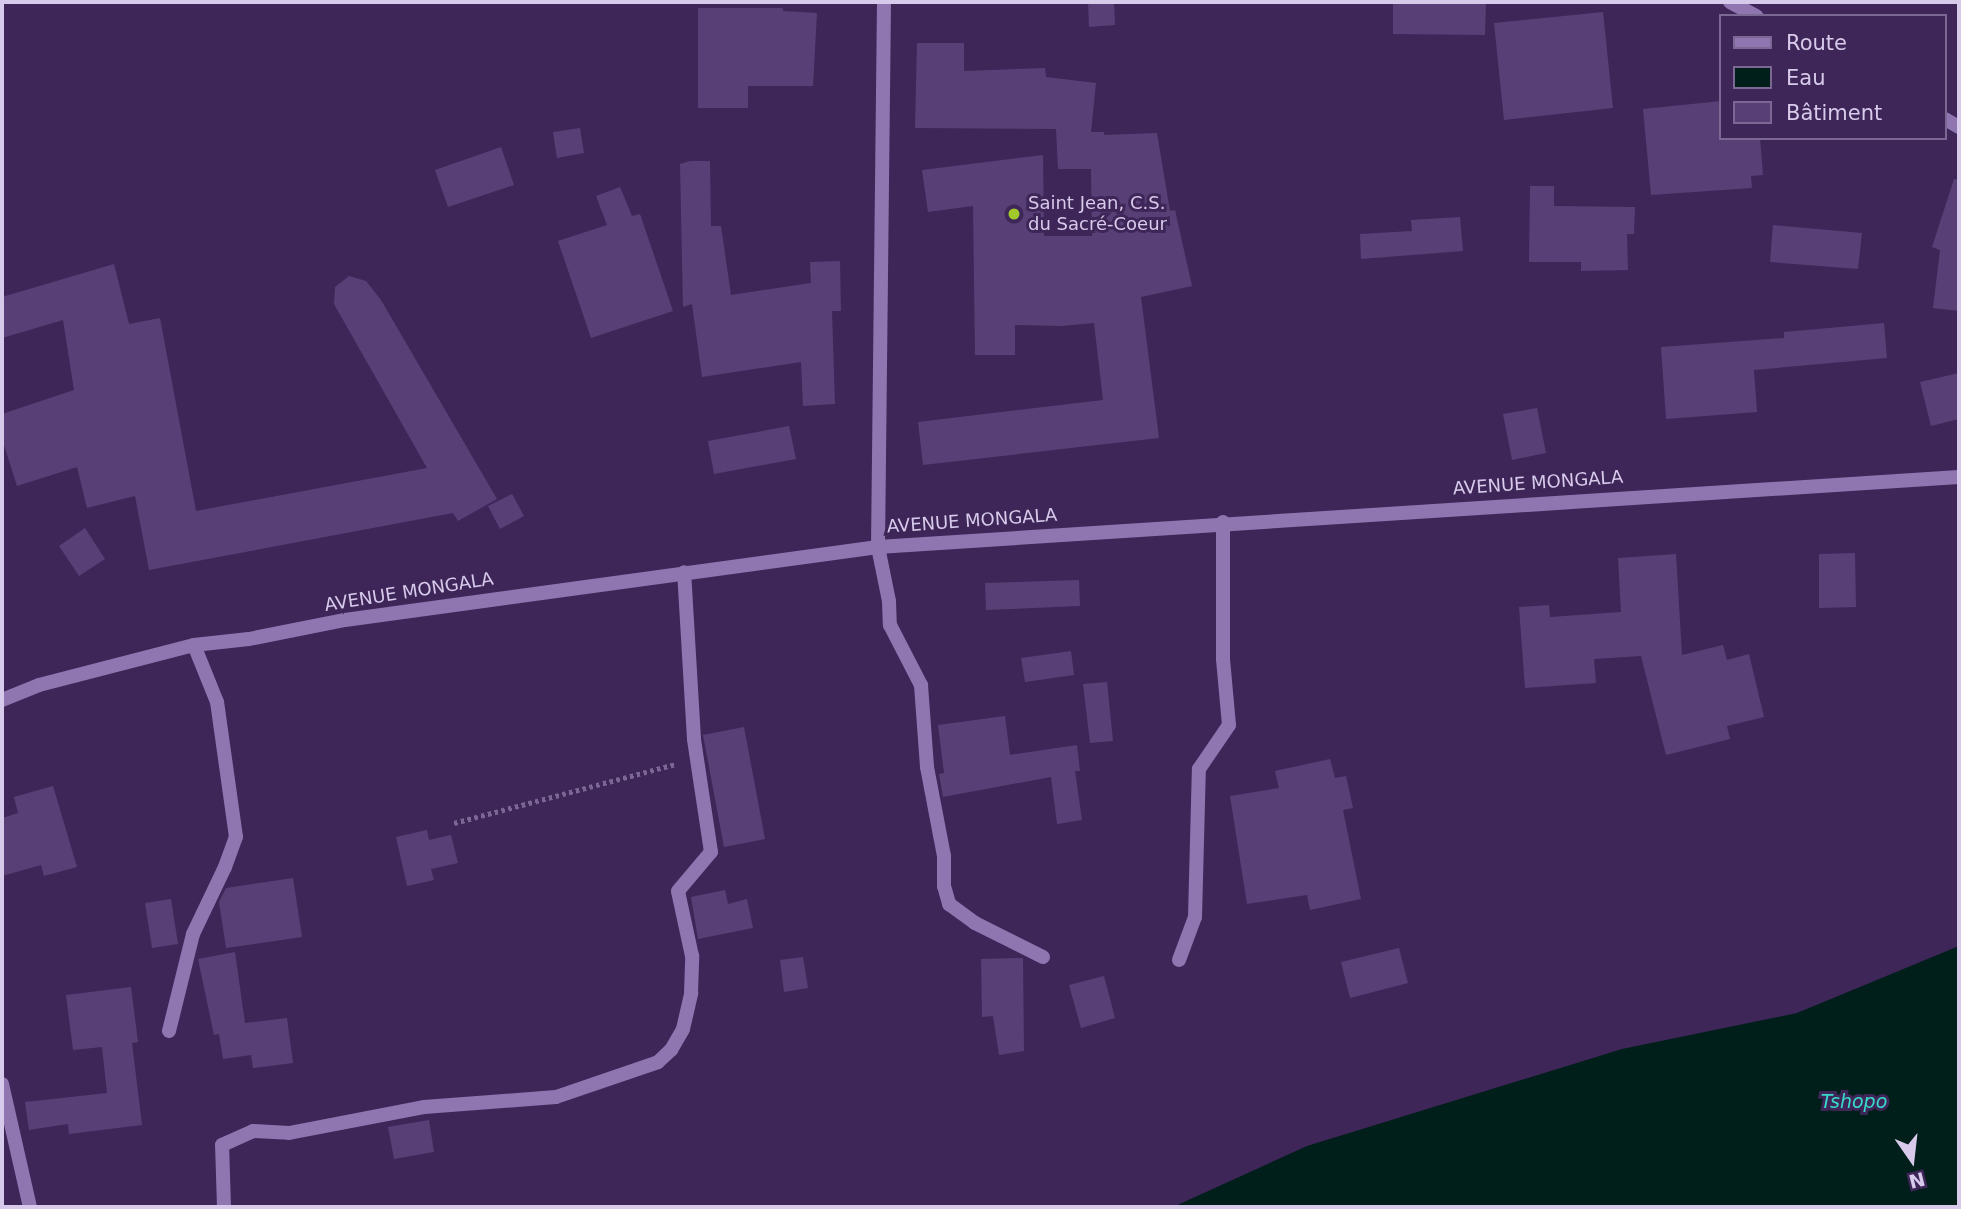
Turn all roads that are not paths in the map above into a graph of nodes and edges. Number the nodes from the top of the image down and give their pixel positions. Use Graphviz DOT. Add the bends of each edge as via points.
graph roads {
  1 [pos="884,2"];
  2 [pos="1730,2"];
  3 [pos="1752,14"];
  4 [pos="1959,477"];
  5 [pos="1223,522"];
  6 [pos="878,547"];
  7 [pos="684,572"];
  8 [pos="194,645"];
  9 [pos="2,700"];
  10 [pos="1043,957"];
  11 [pos="1179,960"];
  12 [pos="169,1031"];
  13 [pos="2,1084"];
  14 [pos="30,1207"];
  15 [pos="225,1207"];
  1 -- 6 [label="street"];
  2 -- 3 [label="street"];
  4 -- 5 [label="street, AVENUE MONGALA"];
  5 -- 6 [label="street, AVENUE MONGALA"];
  5 -- 11 [label="street" via="1223,659 1229,725 1199,769 1195,917"];
  6 -- 7 [label="street, AVENUE MONGALA"];
  6 -- 10 [label="street" via="890,625 921,685 927,767 949,904 975,923"];
  7 -- 8 [label="street, AVENUE MONGALA"];
  7 -- 15 [label="street" via="697,758 711,852 678,891 692,956 691,993 683,1029 671,1050 658,1062 556,1097 424,1107 289,1133 253,1131 222,1145"];
  8 -- 9 [label="street, AVENUE MONGALA" via="39,684"];
  8 -- 12 [label="street" via="217,702 236,837 193,934"];
  13 -- 14 [label="street"];
}
